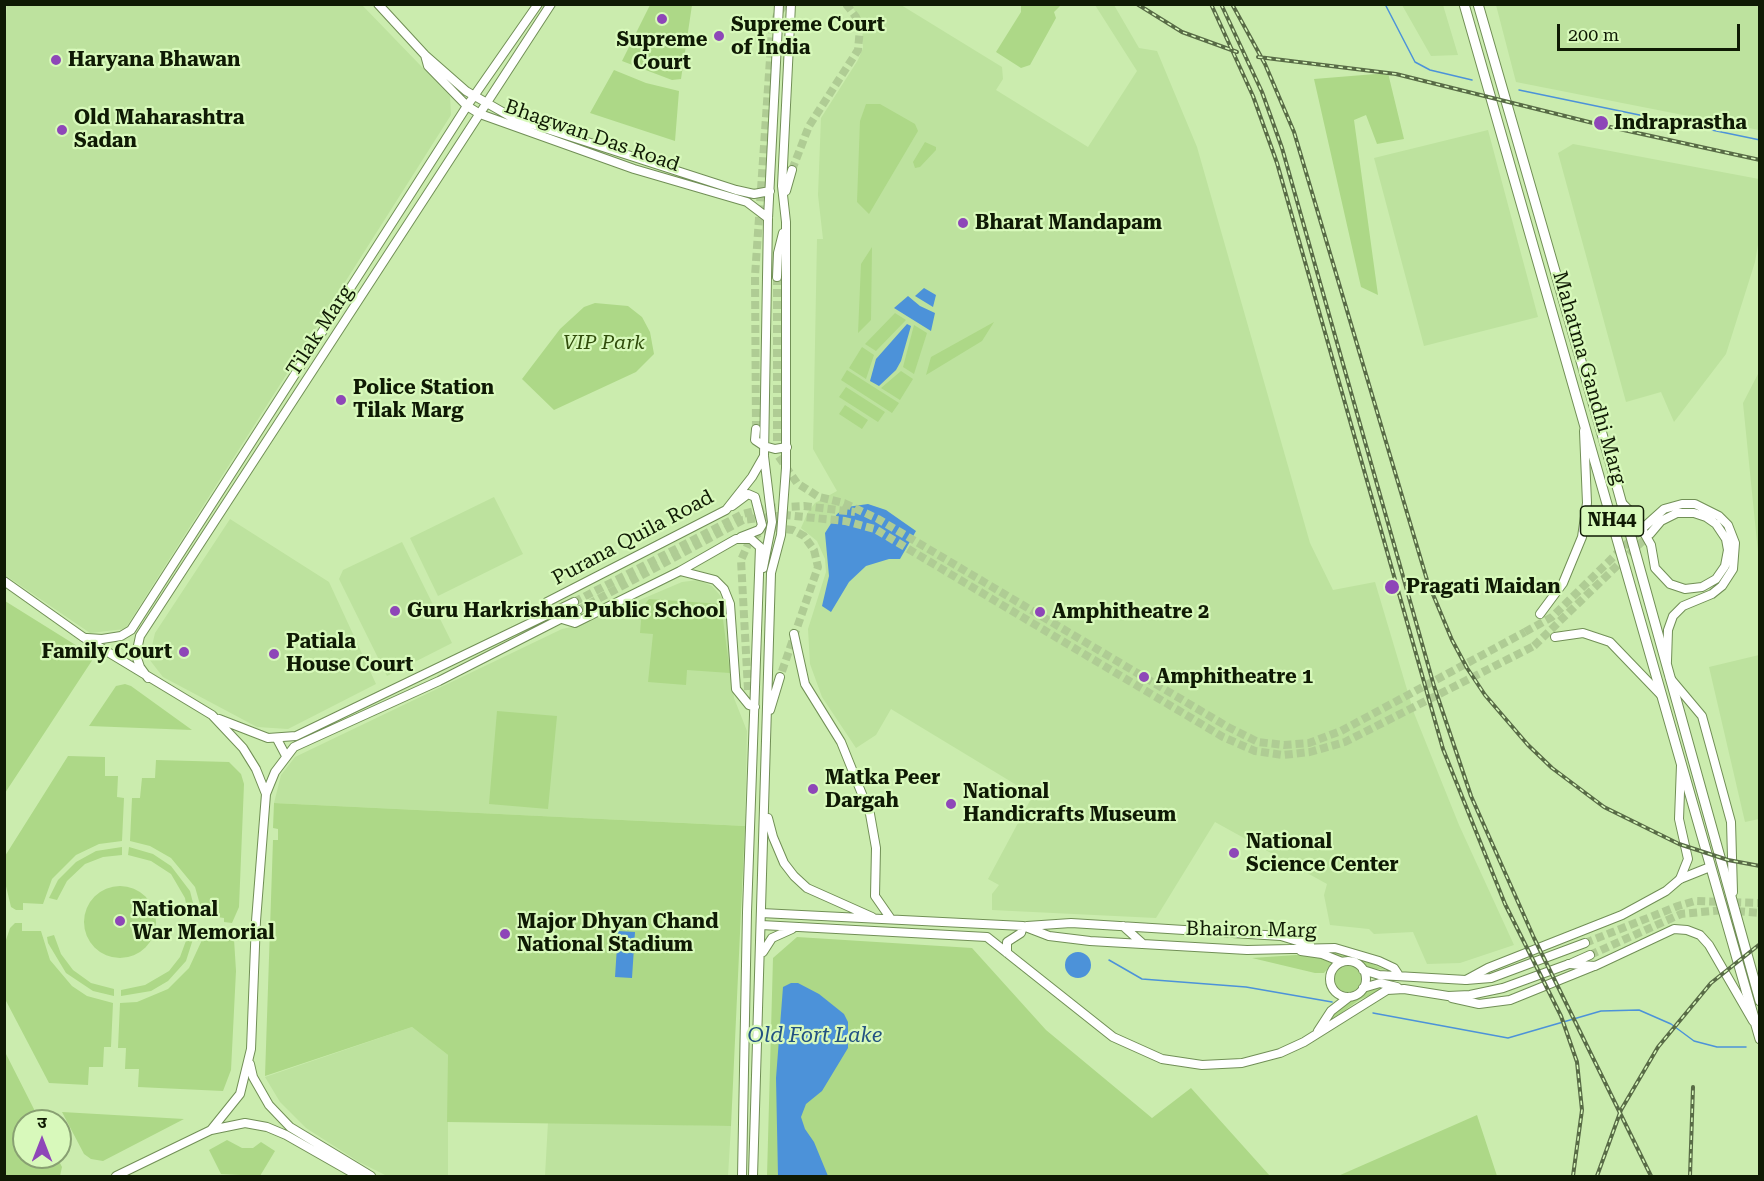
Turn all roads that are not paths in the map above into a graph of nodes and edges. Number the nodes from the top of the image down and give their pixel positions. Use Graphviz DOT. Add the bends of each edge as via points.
graph roads {
  1 [pos="378,4"];
  2 [pos="538,4"];
  3 [pos="551,4"];
  4 [pos="779,4"];
  5 [pos="791,4"];
  6 [pos="1464,4"];
  7 [pos="1478,4"];
  8 [pos="425,55"];
  9 [pos="474,96"];
  10 [pos="486,104"];
  11 [pos="467,106"];
  12 [pos="480,114"];
  13 [pos="792,170"];
  14 [pos="707,180"];
  15 [pos="705,191"];
  16 [pos="770,191"];
  17 [pos="784,202"];
  18 [pos="768,218"];
  19 [pos="786,222"];
  20 [pos="1544,234"];
  21 [pos="1530,237"];
  22 [pos="777,276"];
  23 [pos="1584,424"];
  24 [pos="756,429"];
  25 [pos="764,446"];
  26 [pos="787,447"];
  27 [pos="764,456"];
  28 [pos="1620,501"];
  29 [pos="726,510"];
  30 [pos="736,539"];
  31 [pos="680,571"];
  32 [pos="760,580"];
  33 [pos="5,581"];
  34 [pos="574,602"];
  35 [pos="578,610"];
  36 [pos="1540,614"];
  37 [pos="538,618"];
  38 [pos="562,619"];
  39 [pos="794,634"];
  40 [pos="83,637"];
  41 [pos="1555,637"];
  42 [pos="1668,672"];
  43 [pos="780,676"];
  44 [pos="148,678"];
  45 [pos="748,690"];
  46 [pos="1664,698"];
  47 [pos="755,707"];
  48 [pos="212,715"];
  49 [pos="766,720"];
  50 [pos="277,739"];
  51 [pos="286,756"];
  52 [pos="1682,760"];
  53 [pos="266,794"];
  54 [pos="765,811"];
  55 [pos="1710,867"];
  56 [pos="1680,879"];
  57 [pos="761,913"];
  58 [pos="1736,917"];
  59 [pos="879,919"];
  60 [pos="891,920"];
  61 [pos="761,925"];
  62 [pos="987,925"];
  63 [pos="1024,926"];
  64 [pos="1123,926"];
  65 [pos="799,927"];
  66 [pos="987,937"];
  67 [pos="1585,943"];
  68 [pos="1143,944"];
  69 [pos="1315,946"];
  70 [pos="1282,948"];
  71 [pos="1007,952"];
  72 [pos="1590,955"];
  73 [pos="761,957"];
  74 [pos="1342,962"];
  75 [pos="1569,964"];
  76 [pos="1595,966"];
  77 [pos="1363,970"];
  78 [pos="1402,975"];
  79 [pos="1466,980"];
  80 [pos="1756,983"];
  81 [pos="1363,988"];
  82 [pos="1404,989"];
  83 [pos="1351,996"];
  84 [pos="1448,996"];
  85 [pos="1760,1001"];
  86 [pos="1756,1026"];
  87 [pos="1315,1035"];
  88 [pos="1760,1039"];
  89 [pos="250,1063"];
  90 [pos="211,1130"];
  91 [pos="116,1176"];
  92 [pos="358,1176"];
  93 [pos="370,1176"];
  94 [pos="742,1176"];
  95 [pos="753,1176"];
  1 -- 8 [label="main road, Bhagwan Das Road"];
  2 -- 9 [label="main road, Tilak Marg"];
  3 -- 10 [label="main road, Tilak Marg"];
  4 -- 16 [label="main road"];
  5 -- 17 [label="main road"];
  6 -- 21 [label="highway, Mahatma Gandhi Marg / NH44"];
  7 -- 20 [label="highway, Mahatma Gandhi Marg / NH44"];
  8 -- 9 [label="main road, Bhagwan Das Road"];
  8 -- 11 [label="main road, Bhagwan Das Road" via="428,66"];
  9 -- 10 [label="main road, Bhagwan Das Road"];
  9 -- 11 [label="main road, Tilak Marg"];
  10 -- 12 [label="main road, Tilak Marg"];
  10 -- 14 [label="main road, Bhagwan Das Road" via="551,132"];
  11 -- 12 [label="main road, Bhagwan Das Road"];
  11 -- 40 [label="main road, Tilak Marg" via="131,630 102,639"];
  12 -- 15 [label="main road, Bhagwan Das Road"];
  12 -- 44 [label="main road, Tilak Marg" via="140,636 136,655"];
  13 -- 17 [label="main road"];
  14 -- 15 [label="main road"];
  14 -- 16 [label="main road, Bhagwan Das Road" via="750,193"];
  15 -- 18 [label="main road, Bhagwan Das Road" via="747,202"];
  16 -- 18 [label="main road"];
  17 -- 19 [label="main road"];
  18 -- 25 [label="main road"];
  19 -- 22 [label="main road"];
  19 -- 26 [label="main road"];
  20 -- 21 [label="highway"];
  20 -- 28 [label="highway, Mahatma Gandhi Marg / NH44"];
  21 -- 23 [label="highway, Mahatma Gandhi Marg / NH44"];
  23 -- 36 [label="main road" via="1587,503 1582,537 1563,583"];
  23 -- 46 [label="highway, Mahatma Gandhi Marg / NH44"];
  24 -- 25 [label="main road" via="755,440"];
  25 -- 26 [label="main road"];
  25 -- 27 [label="main road"];
  26 -- 49 [label="main road" via="781,535 771,573"];
  27 -- 29 [label="main road, Purana Quila Road"];
  27 -- 32 [label="main road" via="772,522"];
  28 -- 42 [label="highway, Mahatma Gandhi Marg / NH44"];
  28 -- 42 [label="main road" via="1634,515 1651,546 1655,568 1670,584 1686,589 1702,587 1716,579 1725,566 1728,550 1716,524 1694,513 1677,513 1647,531 1664,509 1695,504 1719,516 1728,525 1735,543 1735,562 1726,580 1712,594 1683,606 1671,620"];
  29 -- 30 [label="main road" via="746,495 755,497 761,527"];
  29 -- 37 [label="main road, Purana Quila Road" via="547,602"];
  30 -- 31 [label="main road"];
  30 -- 32 [label="main road" via="751,539 760,547"];
  31 -- 38 [label="main road" via="575,623"];
  31 -- 47 [label="main road" via="715,580 724,589 730,604 736,689"];
  32 -- 47 [label="main road"];
  33 -- 40 [label="main road"];
  34 -- 37 [label="main road, Purana Quila Road"];
  35 -- 38 [label="main road, Purana Quila Road"];
  37 -- 50 [label="main road, Purana Quila Road" via="296,736"];
  38 -- 51 [label="main road, Purana Quila Road" via="294,747"];
  39 -- 60 [label="main road" via="805,684 841,742 870,814 876,848 875,896"];
  40 -- 44 [label="main road"];
  41 -- 46 [label="main road" via="1583,633 1610,642"];
  42 -- 58 [label="highway, Mahatma Gandhi Marg"];
  42 -- 58 [label="main road" via="1702,716 1731,822"];
  43 -- 49 [label="main road"];
  44 -- 48 [label="main road"];
  45 -- 47 [label="main road"];
  46 -- 52 [label="highway, Mahatma Gandhi Marg / NH44"];
  47 -- 94 [label="main road"];
  48 -- 50 [label="main road, Purana Quila Road" via="258,736"];
  48 -- 53 [label="main road" via="243,748"];
  49 -- 54 [label="main road"];
  50 -- 51 [label="main road"];
  51 -- 53 [label="main road, Purana Quila Road" via="274,772"];
  52 -- 55 [label="highway, Mahatma Gandhi Marg / NH44"];
  52 -- 56 [label="main road" via="1679,819 1688,859"];
  53 -- 89 [label="main road"];
  54 -- 57 [label="main road"];
  54 -- 59 [label="main road" via="772,837 794,876 807,888"];
  55 -- 56 [label="main road, Bhairon Marg"];
  55 -- 86 [label="highway, Mahatma Gandhi Marg / NH44"];
  56 -- 79 [label="main road, Bhairon Marg" via="1622,915"];
  57 -- 59 [label="main road, Bhairon Marg"];
  57 -- 61 [label="main road"];
  58 -- 80 [label="highway, Mahatma Gandhi Marg"];
  59 -- 60 [label="main road, Bhairon Marg"];
  60 -- 62 [label="main road, Bhairon Marg"];
  61 -- 65 [label="main road"];
  61 -- 73 [label="main road"];
  62 -- 63 [label="main road, Bhairon Marg"];
  62 -- 66 [label="main road" via="994,931"];
  63 -- 64 [label="main road"];
  63 -- 68 [label="main road, Bhairon Marg" via="1049,936"];
  63 -- 71 [label="main road" via="1021,933 1007,942"];
  64 -- 68 [label="main road"];
  64 -- 69 [label="main road" via="1281,936"];
  65 -- 66 [label="main road"];
  65 -- 73 [label="main road" via="772,938"];
  66 -- 71 [label="main road"];
  67 -- 79 [label="main road" via="1491,978"];
  68 -- 70 [label="main road, Bhairon Marg" via="1247,950"];
  69 -- 70 [label="main road, Bhairon Marg"];
  69 -- 78 [label="main road, Bhairon Marg" via="1358,952"];
  70 -- 74 [label="main road" via="1322,954"];
  71 -- 87 [label="main road" via="1107,1033 1162,1059 1202,1065 1242,1063 1280,1053"];
  72 -- 75 [label="main road"];
  73 -- 95 [label="main road"];
  74 -- 77 [label="main road" via="1352,962"];
  74 -- 83 [label="main road" via="1333,969 1330,983 1340,994"];
  75 -- 76 [label="main road"];
  75 -- 84 [label="main road" via="1503,988"];
  76 -- 84 [label="main road" via="1509,1000 1479,1004"];
  76 -- 86 [label="main road" via="1674,929 1687,930 1700,935 1709,945"];
  77 -- 78 [label="main road" via="1378,975"];
  77 -- 81 [label="main road"];
  78 -- 79 [label="main road, Bhairon Marg"];
  78 -- 82 [label="main road"];
  80 -- 85 [label="highway, Mahatma Gandhi Marg"];
  81 -- 82 [label="main road" via="1380,983"];
  81 -- 83 [label="main road"];
  82 -- 84 [label="main road"];
  82 -- 87 [label="main road" via="1381,993"];
  83 -- 87 [label="main road" via="1331,1011"];
  86 -- 88 [label="highway, Mahatma Gandhi Marg / NH44"];
  89 -- 90 [label="main road" via="237,1101"];
  89 -- 93 [label="main road" via="253,1077 269,1105 290,1127"];
  90 -- 91 [label="main road"];
  90 -- 92 [label="main road" via="245,1124 267,1127"];
}
